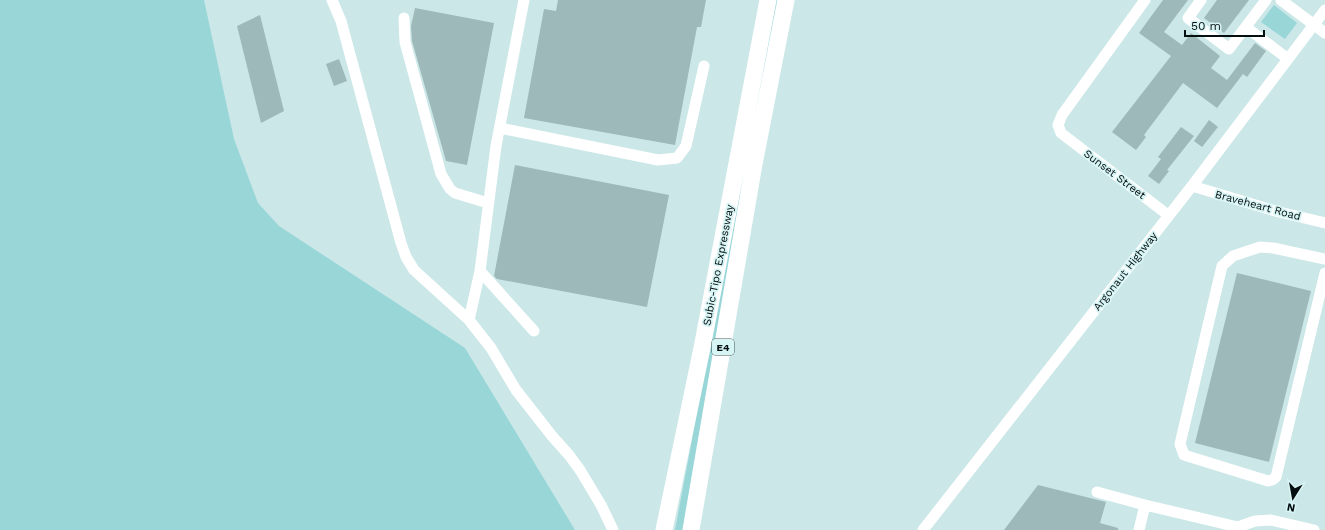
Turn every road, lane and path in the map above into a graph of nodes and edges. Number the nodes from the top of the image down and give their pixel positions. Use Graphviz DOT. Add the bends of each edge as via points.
graph roads {
  1 [pos="332,0"];
  2 [pos="524,0"];
  3 [pos="768,0"];
  4 [pos="786,0"];
  5 [pos="1145,0"];
  6 [pos="1201,0"];
  7 [pos="1266,0"];
  8 [pos="1281,0"];
  9 [pos="1325,10"];
  10 [pos="404,18"];
  11 [pos="1314,25"];
  12 [pos="1246,27"];
  13 [pos="1325,33"];
  14 [pos="1288,59"];
  15 [pos="704,66"];
  16 [pos="500,128"];
  17 [pos="1192,186"];
  18 [pos="488,203"];
  19 [pos="1168,215"];
  20 [pos="1325,223"];
  21 [pos="1325,259"];
  22 [pos="480,271"];
  23 [pos="1325,273"];
  24 [pos="469,320"];
  25 [pos="534,331"];
  26 [pos="1097,492"];
  27 [pos="1145,505"];
  28 [pos="1238,528"];
  29 [pos="664,529"];
  30 [pos="613,530"];
  31 [pos="691,530"];
  32 [pos="923,530"];
  33 [pos="1139,530"];
  34 [pos="1314,530"];
  1 -- 24 [label="street" via="341,21 406,257 414,270"];
  2 -- 16 [label="street"];
  3 -- 29 [label="highway, Subic-Tipo Expressway / E4" via="702,348"];
  4 -- 31 [label="highway, Subic-Tipo Expressway / E4" via="754,164"];
  5 -- 19 [label="street, Sunset Street" via="1062,115 1058,126 1061,133"];
  6 -- 12 [label="street" via="1188,18 1229,49"];
  7 -- 12 [label="street"];
  8 -- 11 [label="street"];
  9 -- 11 [label="street, Argonaut Highway"];
  10 -- 18 [label="street" via="405,42 441,174 455,193"];
  11 -- 13 [label="street"];
  11 -- 14 [label="street, Argonaut Highway"];
  12 -- 14 [label="street"];
  14 -- 17 [label="street, Argonaut Highway"];
  15 -- 16 [label="street" via="686,146 677,158 658,160"];
  16 -- 18 [label="street"];
  17 -- 19 [label="street, Argonaut Highway"];
  17 -- 20 [label="street, Braveheart Road"];
  18 -- 22 [label="street"];
  19 -- 32 [label="street, Argonaut Highway"];
  21 -- 23 [label="street" via="1260,247 1233,256 1222,266 1180,444 1184,455 1268,481 1276,477"];
  22 -- 24 [label="street"];
  22 -- 25 [label="street"];
  24 -- 30 [label="street" via="491,348 516,390 580,470"];
  26 -- 27 [label="street"];
  27 -- 28 [label="street"];
  27 -- 33 [label="street"];
  28 -- 34 [label="street" via="1255,521 1271,520"];
}
